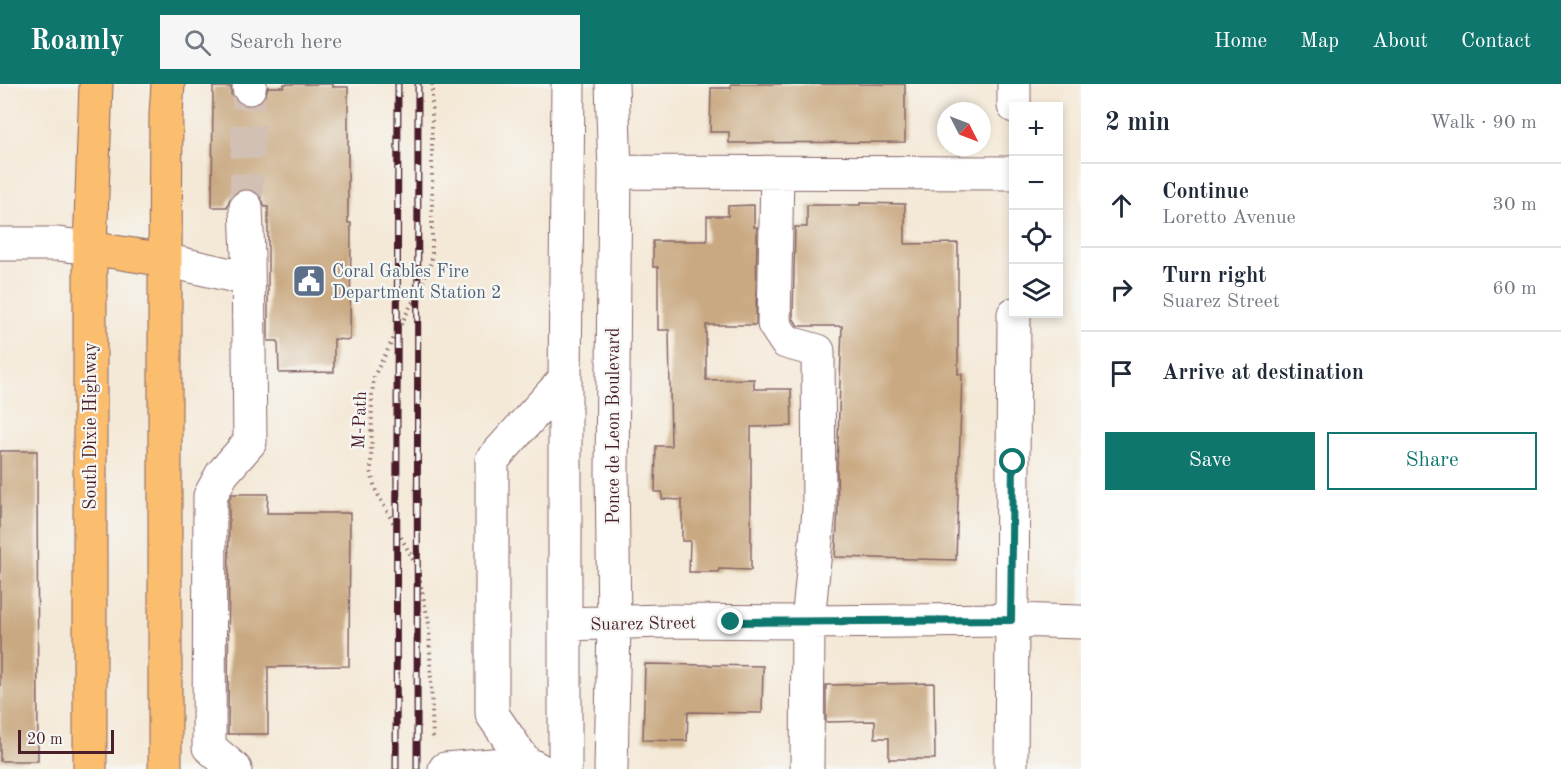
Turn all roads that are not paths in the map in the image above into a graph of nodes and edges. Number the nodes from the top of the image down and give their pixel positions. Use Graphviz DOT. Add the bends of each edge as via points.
graph roads {
  1 [pos="96,84"];
  2 [pos="168,84"];
  3 [pos="568,84"];
  4 [pos="612,84"];
  5 [pos="1014,84"];
  6 [pos="1014,102"];
  7 [pos="615,172"];
  8 [pos="777,173"];
  9 [pos="1009,173"];
  10 [pos="246,207"];
  11 [pos="0,244"];
  12 [pos="90,248"];
  13 [pos="165,260"];
  14 [pos="248,279"];
  15 [pos="1014,318"];
  16 [pos="565,379"];
  17 [pos="1011,620"];
  18 [pos="808,622"];
  19 [pos="1081,622"];
  20 [pos="614,623"];
  21 [pos="566,624"];
  22 [pos="164,711"];
  23 [pos="209,747"];
  24 [pos="439,758"];
  25 [pos="531,765"];
  26 [pos="90,769"];
  27 [pos="165,769"];
  28 [pos="235,769"];
  29 [pos="565,769"];
  30 [pos="611,769"];
  31 [pos="807,769"];
  32 [pos="1011,769"];
  1 -- 12 [label="highway, South Dixie Highway"];
  2 -- 13 [label="highway"];
  3 -- 16 [label="street"];
  4 -- 7 [label="street, Ponce de Leon Boulevard"];
  5 -- 6 [label="street"];
  7 -- 8 [label="street"];
  7 -- 20 [label="street, Ponce de Leon Boulevard"];
  8 -- 9 [label="street"];
  8 -- 18 [label="street" via="774,324 786,342 818,351 819,510"];
  10 -- 14 [label="street"];
  11 -- 12 [label="street"];
  12 -- 13 [label="highway"];
  12 -- 26 [label="highway, South Dixie Highway"];
  13 -- 14 [label="street"];
  13 -- 22 [label="highway"];
  14 -- 23 [label="street" via="250,442 222,474 210,496"];
  15 -- 17 [label="street"];
  16 -- 21 [label="street"];
  16 -- 25 [label="street" via="492,460 492,714"];
  17 -- 18 [label="street, Suarez Street"];
  17 -- 19 [label="street, Suarez Street"];
  17 -- 32 [label="street"];
  18 -- 20 [label="street, Suarez Street"];
  18 -- 31 [label="street"];
  20 -- 21 [label="street, Suarez Street"];
  20 -- 30 [label="street, Ponce de Leon Boulevard"];
  21 -- 29 [label="street"];
  22 -- 23 [label="street"];
  22 -- 27 [label="highway"];
  23 -- 28 [label="street"];
  24 -- 25 [label="street"];
}
